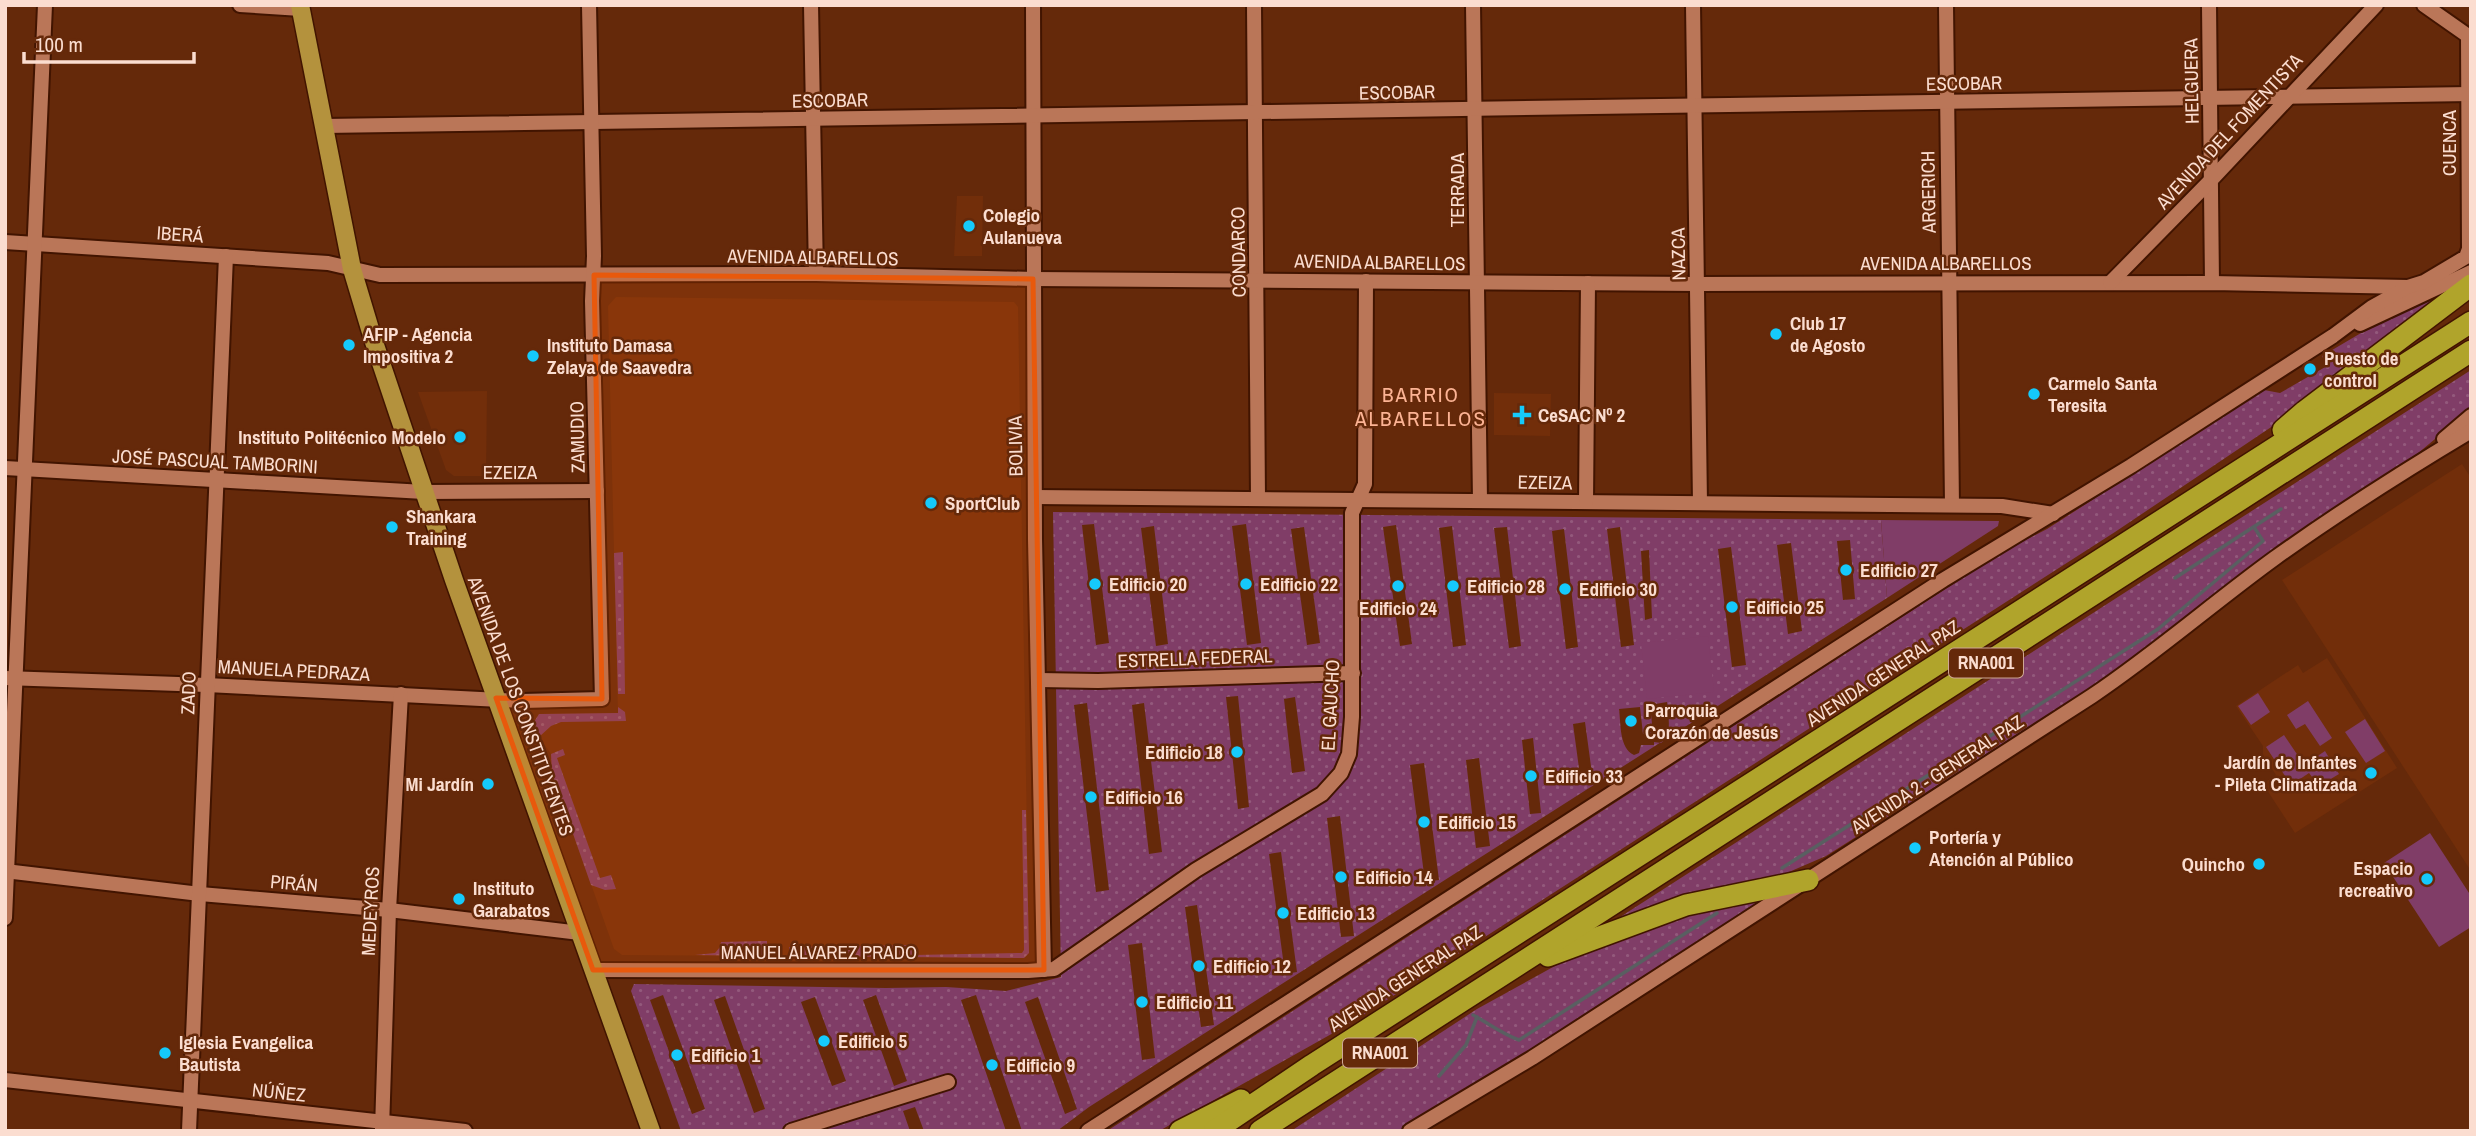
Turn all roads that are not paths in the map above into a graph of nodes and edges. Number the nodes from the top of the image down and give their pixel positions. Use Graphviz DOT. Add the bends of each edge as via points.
graph roads {
  1 [pos="45,5"];
  2 [pos="240,5"];
  3 [pos="589,5"];
  4 [pos="811,5"];
  5 [pos="1033,5"];
  6 [pos="1254,5"];
  7 [pos="1473,5"];
  8 [pos="1693,5"];
  9 [pos="1946,5"];
  10 [pos="2209,5"];
  11 [pos="2376,5"];
  12 [pos="2424,5"];
  13 [pos="301,7"];
  14 [pos="2469,37"];
  15 [pos="2470,94"];
  16 [pos="2288,97"];
  17 [pos="2211,98"];
  18 [pos="1947,102"];
  19 [pos="1695,106"];
  20 [pos="1476,110"];
  21 [pos="1254,113"];
  22 [pos="1034,117"];
  23 [pos="813,120"];
  24 [pos="591,121"];
  25 [pos="324,126"];
  26 [pos="2212,179"];
  27 [pos="5,242"];
  28 [pos="35,243"];
  29 [pos="2470,249"];
  30 [pos="226,256"];
  31 [pos="352,269"];
  32 [pos="2471,272"];
  33 [pos="816,274"];
  34 [pos="594,275"];
  35 [pos="1033,279"];
  36 [pos="1258,279"];
  37 [pos="1366,281"];
  38 [pos="1476,282"];
  39 [pos="1949,282"];
  40 [pos="1588,283"];
  41 [pos="2110,283"];
  42 [pos="2212,283"];
  43 [pos="1697,284"];
  44 [pos="2471,285"];
  45 [pos="2407,287"];
  46 [pos="2471,322"];
  47 [pos="2333,336"];
  48 [pos="2471,351"];
  49 [pos="2471,416"];
  50 [pos="2471,430"];
  51 [pos="2422,459"];
  52 [pos="5,468"];
  53 [pos="24,470"];
  54 [pos="2231,476"];
  55 [pos="218,481"];
  56 [pos="597,491"];
  57 [pos="424,492"];
  58 [pos="1035,497"];
  59 [pos="1258,498"];
  60 [pos="1357,499"];
  61 [pos="1480,500"];
  62 [pos="1586,502"];
  63 [pos="1700,503"];
  64 [pos="1952,505"];
  65 [pos="2053,514"];
  66 [pos="1353,673"];
  67 [pos="11,679"];
  68 [pos="1039,680"];
  69 [pos="207,685"];
  70 [pos="401,694"];
  71 [pos="496,698"];
  72 [pos="602,699"];
  73 [pos="6,871"];
  74 [pos="1808,880"];
  75 [pos="200,894"];
  76 [pos="389,910"];
  77 [pos="5,918"];
  78 [pos="580,933"];
  79 [pos="593,970"];
  80 [pos="1044,970"];
  81 [pos="1501,976"];
  82 [pos="1312,1065"];
  83 [pos="5,1080"];
  84 [pos="948,1082"];
  85 [pos="190,1101"];
  86 [pos="382,1126"];
  87 [pos="189,1131"];
  88 [pos="465,1131"];
  89 [pos="651,1131"];
  90 [pos="791,1131"];
  91 [pos="1088,1131"];
  92 [pos="1180,1131"];
  93 [pos="1214,1131"];
  94 [pos="1260,1131"];
  95 [pos="1410,1131"];
  1 -- 28 [label="street"];
  2 -- 13 [label="street"];
  3 -- 24 [label="street, ZAMUDIO"];
  4 -- 23 [label="street"];
  5 -- 22 [label="street, BOLIVIA"];
  6 -- 21 [label="street, CONDARCO"];
  7 -- 20 [label="street, TERRADA"];
  8 -- 19 [label="street, NAZCA"];
  9 -- 18 [label="street, ARGERICH"];
  10 -- 17 [label="street, HELGUERA"];
  11 -- 16 [label="street, AVENIDA DEL FOMENTISTA"];
  12 -- 14 [label="street"];
  13 -- 25 [label="main road, AVENIDA DE LOS CONSTITUYENTES"];
  14 -- 15 [label="street, CUENCA"];
  15 -- 16 [label="street, ESCOBAR"];
  15 -- 29 [label="street, CUENCA"];
  16 -- 17 [label="street, ESCOBAR"];
  16 -- 26 [label="street, AVENIDA DEL FOMENTISTA"];
  17 -- 18 [label="street, ESCOBAR"];
  17 -- 26 [label="street, HELGUERA"];
  18 -- 19 [label="street, ESCOBAR"];
  18 -- 39 [label="street, ARGERICH"];
  19 -- 20 [label="street, ESCOBAR"];
  19 -- 43 [label="street, NAZCA"];
  20 -- 21 [label="street, ESCOBAR"];
  20 -- 38 [label="street, TERRADA"];
  21 -- 22 [label="street, ESCOBAR"];
  21 -- 36 [label="street, CONDARCO"];
  22 -- 23 [label="street, ESCOBAR"];
  22 -- 35 [label="street, BOLIVIA"];
  23 -- 24 [label="street, ESCOBAR"];
  23 -- 33 [label="street"];
  24 -- 25 [label="street, ESCOBAR"];
  24 -- 34 [label="street, ZAMUDIO"];
  25 -- 31 [label="main road, AVENIDA DE LOS CONSTITUYENTES"];
  26 -- 41 [label="street, AVENIDA DEL FOMENTISTA"];
  26 -- 42 [label="street, HELGUERA"];
  27 -- 28 [label="street, IBERÁ"];
  28 -- 30 [label="street, IBERÁ"];
  28 -- 53 [label="street"];
  29 -- 45 [label="street"];
  30 -- 31 [label="street, IBERÁ" via="328,263"];
  30 -- 55 [label="street, ZADO"];
  31 -- 34 [label="street, AVENIDA ALBARELLOS" via="380,275"];
  31 -- 57 [label="main road, AVENIDA DE LOS CONSTITUYENTES"];
  32 -- 47 [label="street"];
  33 -- 34 [label="street, AVENIDA ALBARELLOS"];
  33 -- 35 [label="street, AVENIDA ALBARELLOS"];
  34 -- 56 [label="street, ZAMUDIO"];
  35 -- 36 [label="street, AVENIDA ALBARELLOS"];
  35 -- 58 [label="street, BOLIVIA"];
  36 -- 37 [label="street, AVENIDA ALBARELLOS"];
  36 -- 59 [label="street, CONDARCO"];
  37 -- 38 [label="street, AVENIDA ALBARELLOS"];
  37 -- 60 [label="street, EL GAUCHO" via="1365,484"];
  38 -- 40 [label="street, AVENIDA ALBARELLOS"];
  38 -- 61 [label="street, TERRADA"];
  39 -- 41 [label="street, AVENIDA ALBARELLOS"];
  39 -- 43 [label="street, AVENIDA ALBARELLOS"];
  39 -- 64 [label="street, ARGERICH"];
  40 -- 43 [label="street, AVENIDA ALBARELLOS"];
  40 -- 62 [label="street"];
  41 -- 42 [label="street, AVENIDA ALBARELLOS"];
  42 -- 45 [label="street, AVENIDA ALBARELLOS"];
  43 -- 63 [label="street, NAZCA"];
  44 -- 54 [label="highway" via="2305,411"];
  45 -- 47 [label="street"];
  46 -- 54 [label="highway, AVENIDA GENERAL PAZ / RNA001"];
  47 -- 65 [label="street"];
  48 -- 81 [label="highway, RNA001"];
  49 -- 51 [label="street"];
  50 -- 51 [label="street, AVENIDA 2 - GENERAL PAZ"];
  51 -- 74 [label="street, AVENIDA 2 - GENERAL PAZ" via="2272,560 2111,683"];
  52 -- 53 [label="street, JOSÉ PASCUAL TAMBORINI"];
  53 -- 55 [label="street, JOSÉ PASCUAL TAMBORINI"];
  53 -- 67 [label="street"];
  54 -- 82 [label="highway, AVENIDA GENERAL PAZ / RNA001"];
  55 -- 57 [label="street, JOSÉ PASCUAL TAMBORINI"];
  55 -- 69 [label="street, ZADO"];
  56 -- 57 [label="street, EZEIZA"];
  56 -- 72 [label="street, ZAMUDIO"];
  57 -- 71 [label="main road, AVENIDA DE LOS CONSTITUYENTES"];
  58 -- 59 [label="street, EZEIZA"];
  58 -- 68 [label="street, BOLIVIA"];
  59 -- 60 [label="street, EZEIZA"];
  60 -- 61 [label="street, EZEIZA"];
  60 -- 66 [label="street, EL GAUCHO" via="1352,513"];
  61 -- 62 [label="street, EZEIZA"];
  62 -- 63 [label="street, EZEIZA"];
  63 -- 64 [label="street, EZEIZA"];
  64 -- 65 [label="street, EZEIZA" via="2007,506"];
  65 -- 91 [label="street" via="1943,580"];
  66 -- 68 [label="street, ESTRELLA FEDERAL"];
  66 -- 80 [label="street, EL GAUCHO" via="1349,754 1329,789 1196,870 1059,966"];
  67 -- 69 [label="street, MANUELA PEDRAZA"];
  67 -- 73 [label="street"];
  68 -- 80 [label="street, BOLIVIA"];
  69 -- 70 [label="street, MANUELA PEDRAZA"];
  69 -- 75 [label="street, ZADO"];
  70 -- 71 [label="street, MANUELA PEDRAZA"];
  70 -- 76 [label="street, MEDEYROS"];
  71 -- 72 [label="street, MANUELA PEDRAZA"];
  71 -- 78 [label="main road, AVENIDA DE LOS CONSTITUYENTES"];
  73 -- 75 [label="street, PIRÁN"];
  73 -- 77 [label="street"];
  74 -- 81 [label="highway" via="1686,905"];
  74 -- 95 [label="street, AVENIDA 2 - GENERAL PAZ"];
  75 -- 76 [label="street, PIRÁN"];
  75 -- 85 [label="street, ZADO"];
  76 -- 78 [label="street, PIRÁN"];
  76 -- 86 [label="street, MEDEYROS"];
  78 -- 79 [label="main road, AVENIDA DE LOS CONSTITUYENTES"];
  79 -- 80 [label="street, MANUEL ÁLVAREZ PRADO"];
  79 -- 89 [label="main road, AVENIDA DE LOS CONSTITUYENTES"];
  81 -- 94 [label="highway, RNA001"];
  82 -- 92 [label="highway"];
  82 -- 93 [label="highway, AVENIDA GENERAL PAZ / RNA001"];
  83 -- 85 [label="street, NÚÑEZ"];
  84 -- 90 [label="street"];
  85 -- 86 [label="street, NÚÑEZ"];
  85 -- 87 [label="street, ZADO"];
  86 -- 88 [label="street, NÚÑEZ"];
}
